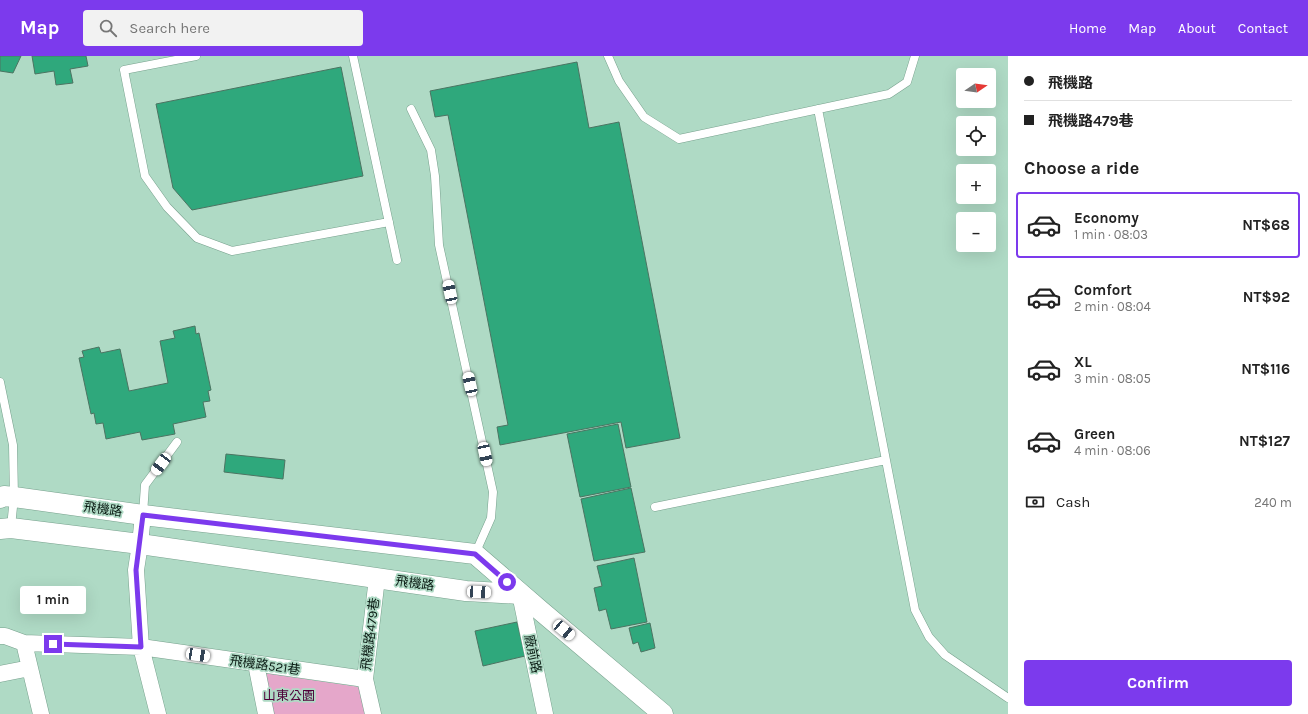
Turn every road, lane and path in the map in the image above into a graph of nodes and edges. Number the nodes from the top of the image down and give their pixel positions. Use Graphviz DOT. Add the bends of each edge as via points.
graph roads {
  1 [pos="196,56"];
  2 [pos="353,56"];
  3 [pos="608,56"];
  4 [pos="915,56"];
  5 [pos="411,109"];
  6 [pos="818,109"];
  7 [pos="389,222"];
  8 [pos="397,260"];
  9 [pos="0,382"];
  10 [pos="177,442"];
  11 [pos="886,460"];
  12 [pos="5,496"];
  13 [pos="655,507"];
  14 [pos="143,515"];
  15 [pos="6,529"];
  16 [pos="140,544"];
  17 [pos="475,554"];
  18 [pos="377,578"];
  19 [pos="520,594"];
  20 [pos="0,636"];
  21 [pos="24,643"];
  22 [pos="141,647"];
  23 [pos="256,664"];
  24 [pos="30,668"];
  25 [pos="0,674"];
  26 [pos="365,680"];
  27 [pos="1008,698"];
  28 [pos="40,714"];
  29 [pos="158,714"];
  30 [pos="266,714"];
  31 [pos="373,714"];
  32 [pos="545,714"];
  33 [pos="663,714"];
  1 -- 7 [label="lane" via="124,70 145,176 167,207 197,238 232,251"];
  2 -- 7 [label="lane"];
  3 -- 6 [label="lane" via="618,81 644,117 678,138"];
  4 -- 6 [label="lane" via="906,82 890,94"];
  5 -- 17 [label="lane" via="430,150 435,176 439,245 493,492 491,518"];
  6 -- 11 [label="lane"];
  7 -- 8 [label="lane"];
  9 -- 12 [label="lane" via="13,445"];
  10 -- 14 [label="lane" via="145,486"];
  11 -- 13 [label="lane"];
  11 -- 27 [label="lane" via="915,610 929,637 945,655"];
  12 -- 14 [label="street, 飛機路"];
  12 -- 15 [label="lane"];
  14 -- 16 [label="street"];
  14 -- 17 [label="street, 飛機路"];
  15 -- 16 [label="street, 飛機路"];
  16 -- 18 [label="street, 飛機路"];
  16 -- 22 [label="street" via="136,570"];
  17 -- 19 [label="street"];
  18 -- 19 [label="street, 飛機路" via="466,591"];
  18 -- 26 [label="street, 飛機路479巷"];
  19 -- 32 [label="street, 廠前路"];
  19 -- 33 [label="street"];
  20 -- 21 [label="street"];
  21 -- 22 [label="street"];
  21 -- 24 [label="street"];
  22 -- 23 [label="street, 飛機路521巷"];
  22 -- 29 [label="street"];
  23 -- 26 [label="street, 飛機路521巷"];
  23 -- 30 [label="street"];
  24 -- 25 [label="street"];
  24 -- 28 [label="street"];
  26 -- 31 [label="street, 飛機路479巷"];
}
